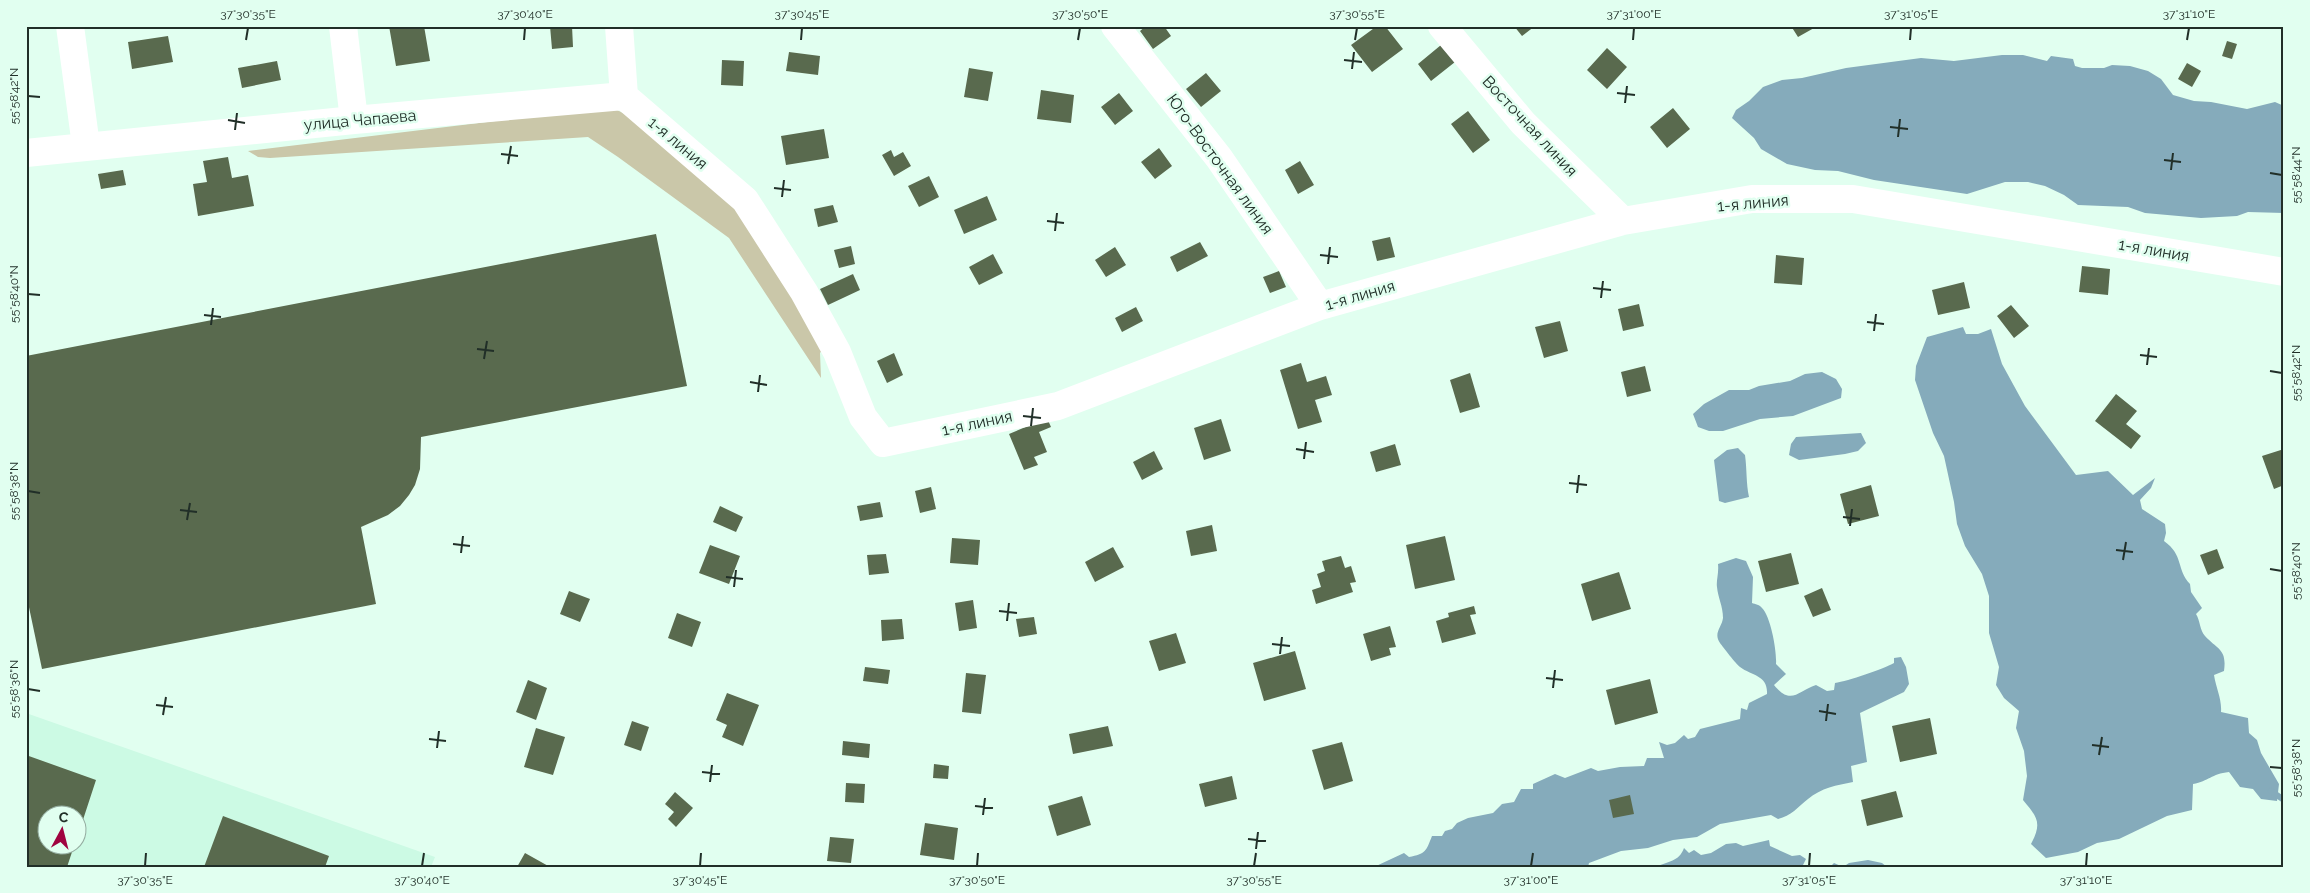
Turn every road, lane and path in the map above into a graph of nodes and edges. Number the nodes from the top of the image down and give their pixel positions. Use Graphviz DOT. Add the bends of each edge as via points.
graph roads {
  1 [pos="70,26"];
  2 [pos="342,26"];
  3 [pos="619,26"];
  4 [pos="1115,26"];
  5 [pos="1442,26"];
  6 [pos="624,96"];
  7 [pos="354,120"];
  8 [pos="86,146"];
  9 [pos="26,153"];
  10 [pos="1623,221"];
  11 [pos="2284,272"];
  12 [pos="1320,306"];
  1 -- 8 [label="street"];
  2 -- 7 [label="street"];
  3 -- 6 [label="street"];
  4 -- 12 [label="street, Юго-Восточная линия" via="1219,158"];
  5 -- 10 [label="street, Восточная линия" via="1523,123"];
  6 -- 7 [label="street, улица Чапаева"];
  6 -- 12 [label="street, 1-я линия" via="745,200 804,292 837,352 863,417 883,444 1058,406"];
  7 -- 8 [label="street, улица Чапаева"];
  8 -- 9 [label="street, улица Чапаева"];
  10 -- 11 [label="street, 1-я линия" via="1752,200 1853,199"];
  10 -- 12 [label="street, 1-я линия"];
}
